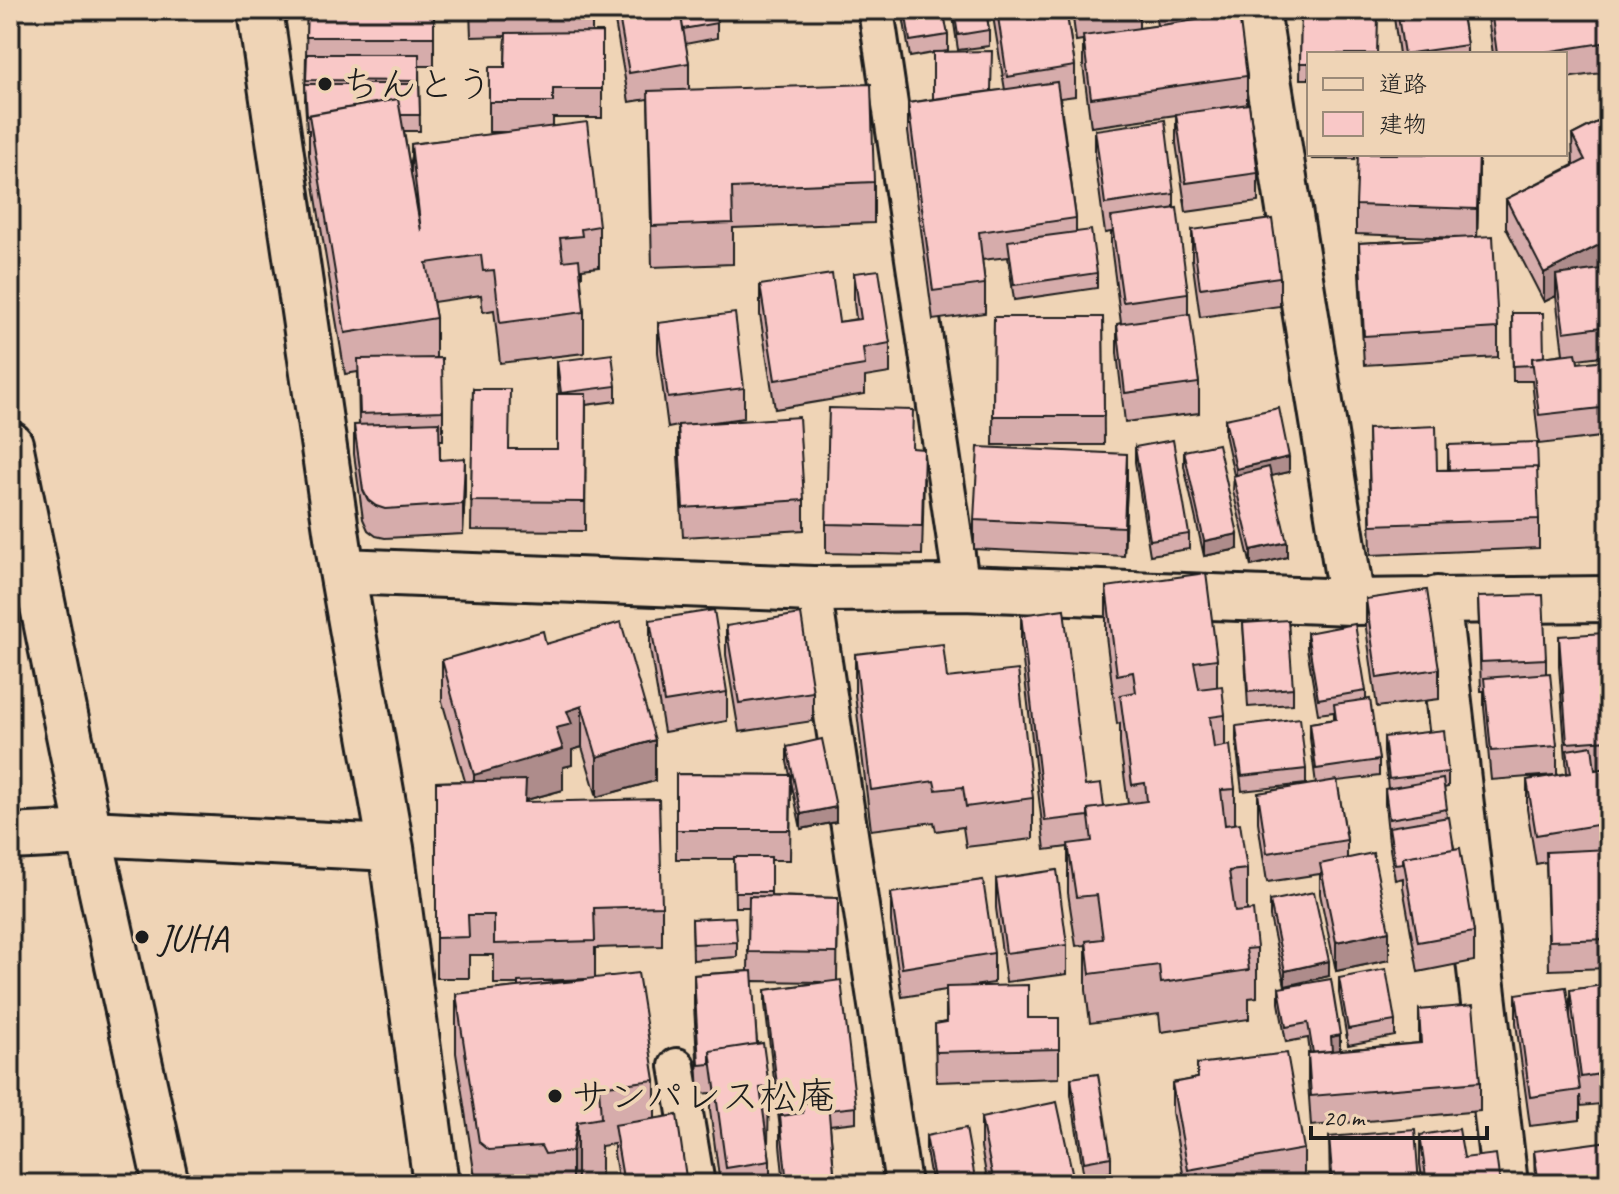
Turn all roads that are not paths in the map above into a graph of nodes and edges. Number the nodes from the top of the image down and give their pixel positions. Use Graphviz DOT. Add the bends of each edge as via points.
graph roads {
  1 [pos="260,10"];
  2 [pos="876,10"];
  3 [pos="1257,10"];
  4 [pos="10,444"];
  5 [pos="342,571"];
  6 [pos="962,588"];
  7 [pos="813,589"];
  8 [pos="1437,599"];
  9 [pos="1609,599"];
  10 [pos="1352,602"];
  11 [pos="89,833"];
  12 [pos="10,837"];
  13 [pos="391,848"];
  14 [pos="677,1066"];
  15 [pos="166,1184"];
  16 [pos="436,1184"];
  17 [pos="697,1184"];
  18 [pos="903,1184"];
  19 [pos="1505,1184"];
  1 -- 5 [label="street"];
  2 -- 6 [label="lane"];
  3 -- 10 [label="street"];
  4 -- 11 [label="street"];
  5 -- 7 [label="street"];
  5 -- 13 [label="street"];
  6 -- 7 [label="street"];
  6 -- 10 [label="street"];
  7 -- 18 [label="lane"];
  8 -- 9 [label="street"];
  8 -- 10 [label="street"];
  8 -- 19 [label="street"];
  11 -- 12 [label="street"];
  11 -- 13 [label="street"];
  11 -- 15 [label="street"];
  13 -- 16 [label="street"];
  14 -- 17 [label="lane"];
}
